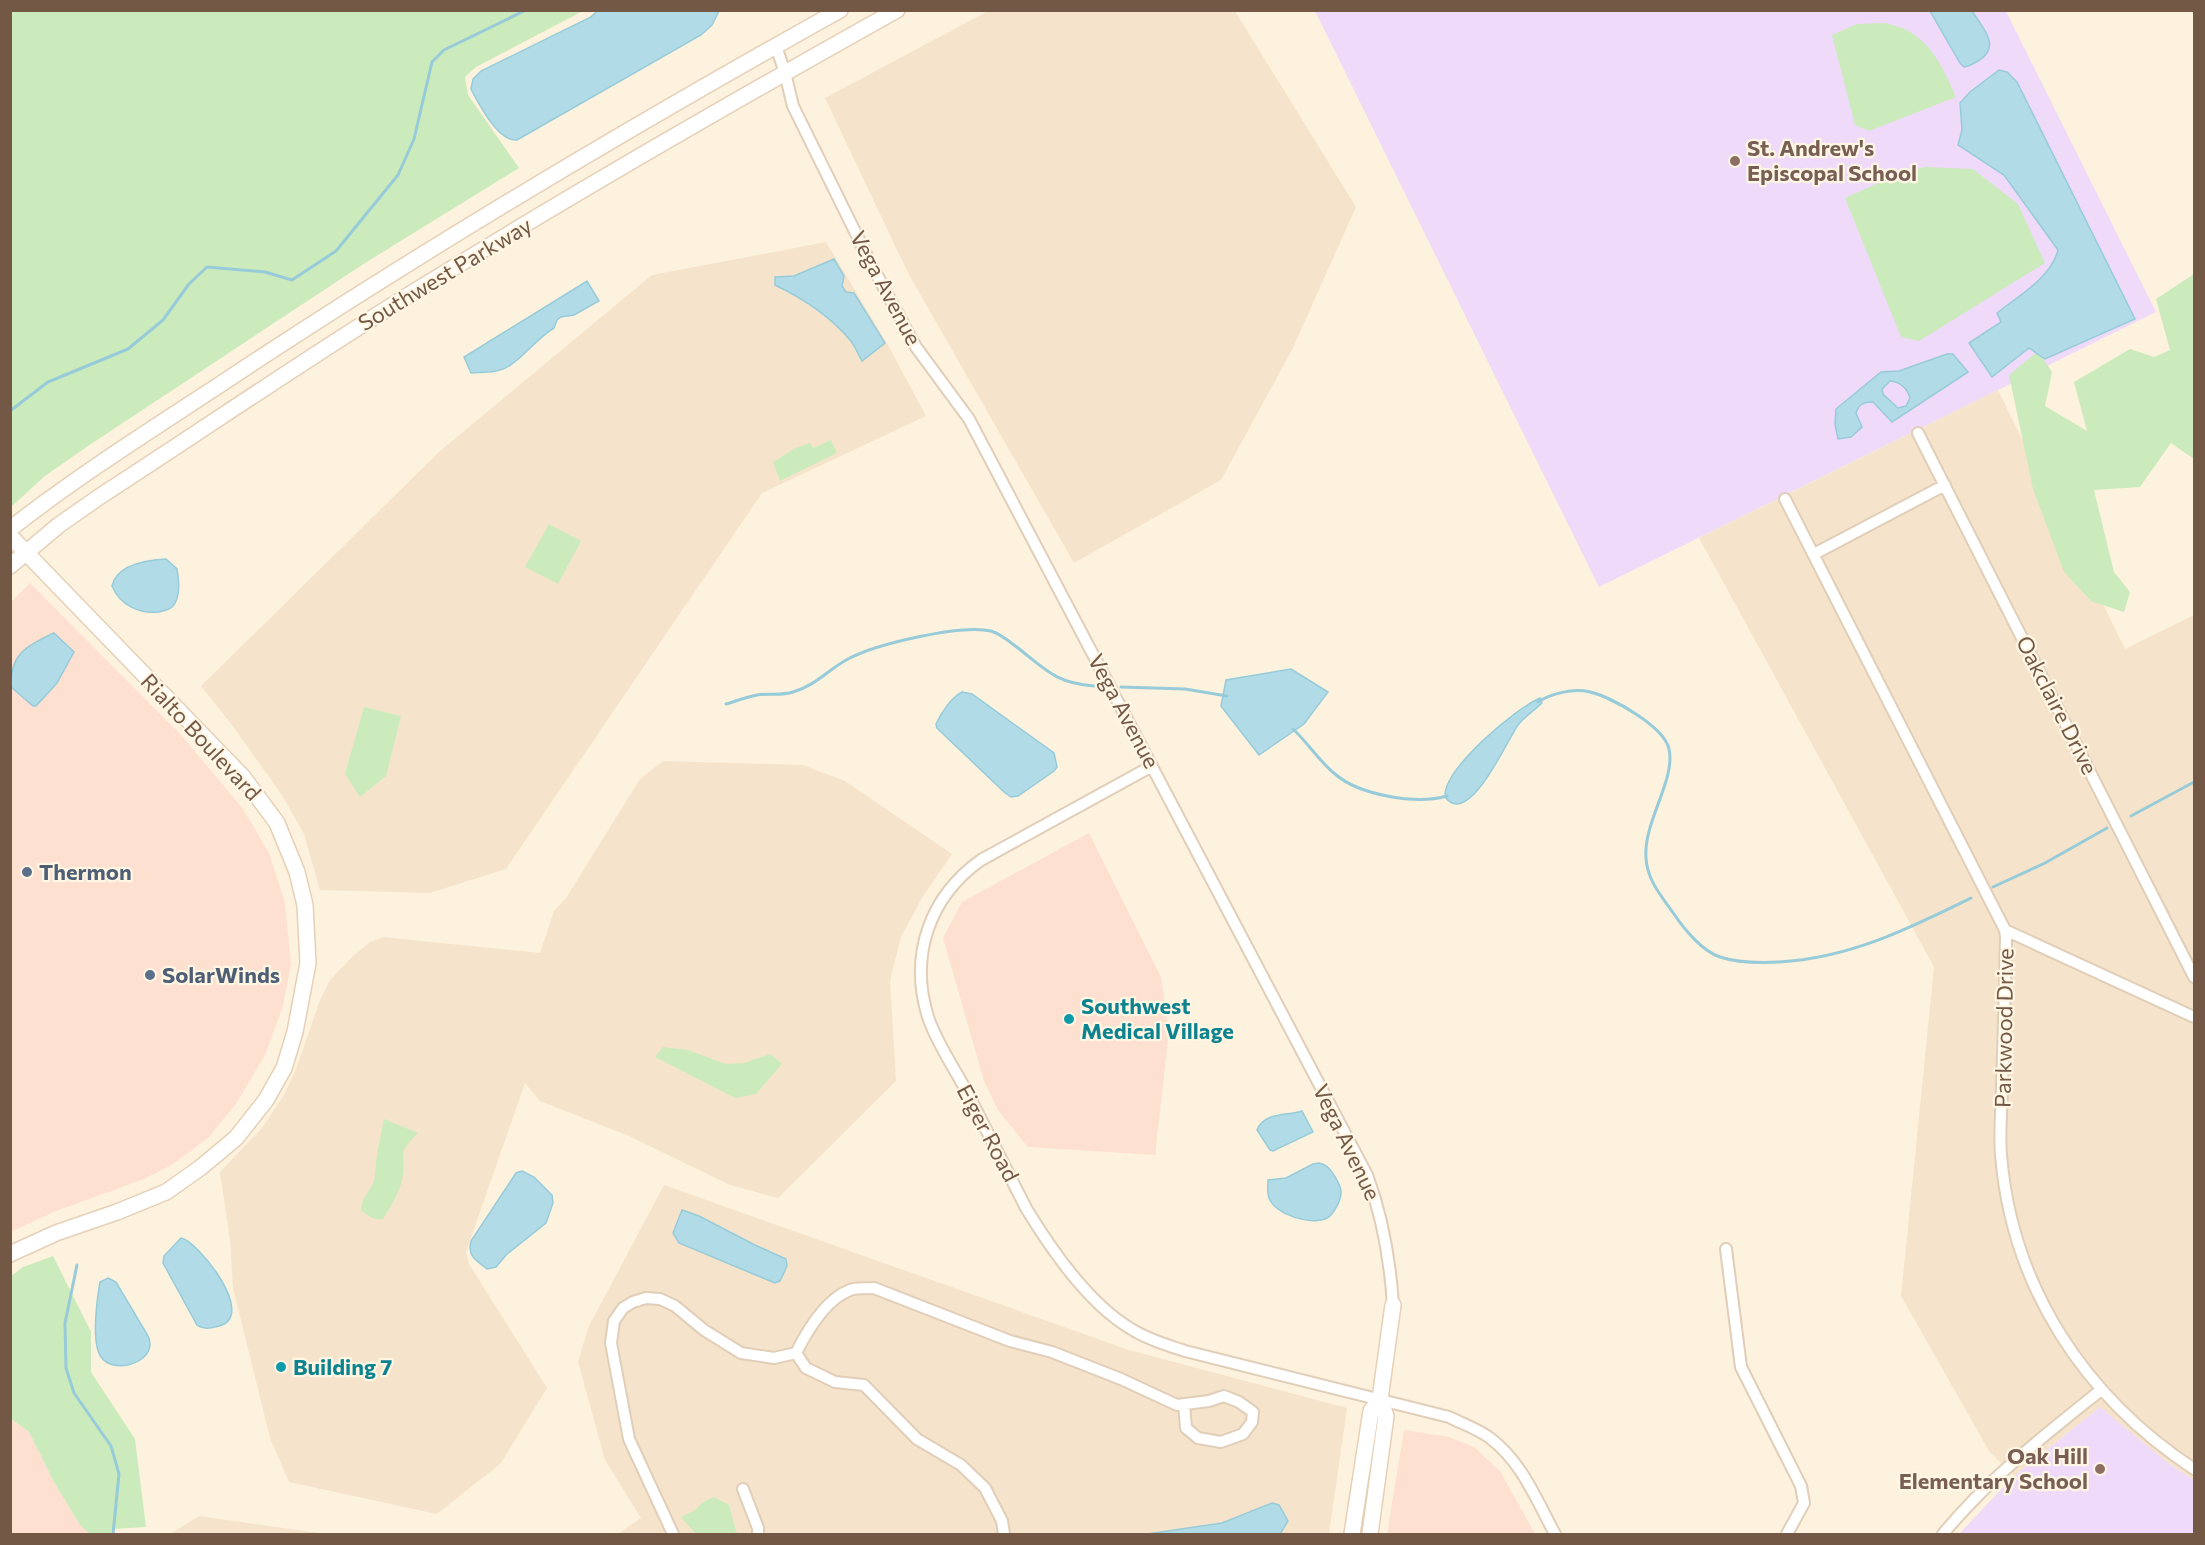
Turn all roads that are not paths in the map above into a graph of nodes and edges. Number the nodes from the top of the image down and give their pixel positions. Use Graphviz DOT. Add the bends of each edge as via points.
graph roads {
  1 [pos="840,10"];
  2 [pos="897,10"];
  3 [pos="776,46"];
  4 [pos="785,73"];
  5 [pos="1918,433"];
  6 [pos="1945,485"];
  7 [pos="1785,499"];
  8 [pos="10,529"];
  9 [pos="10,536"];
  10 [pos="25,552"];
  11 [pos="1814,554"];
  12 [pos="10,566"];
  13 [pos="1152,766"];
  14 [pos="2004,930"];
  15 [pos="2194,977"];
  16 [pos="2194,1017"];
  17 [pos="1726,1249"];
  18 [pos="10,1254"];
  19 [pos="1393,1305"];
  20 [pos="796,1353"];
  21 [pos="2101,1390"];
  22 [pos="1380,1399"];
  23 [pos="1184,1404"];
  24 [pos="2194,1469"];
  25 [pos="744,1490"];
  26 [pos="668,1532"];
  27 [pos="758,1534"];
  28 [pos="1004,1534"];
  29 [pos="1352,1534"];
  30 [pos="1370,1534"];
  31 [pos="1555,1534"];
  32 [pos="1787,1534"];
  33 [pos="1943,1534"];
  1 -- 3 [label="main road, Southwest Parkway"];
  2 -- 4 [label="main road, Southwest Parkway"];
  3 -- 4 [label="street, Vega Avenue"];
  3 -- 8 [label="main road, Southwest Parkway" via="474,222 301,331 89,471"];
  4 -- 10 [label="main road, Southwest Parkway" via="403,298 99,497"];
  4 -- 13 [label="street, Vega Avenue" via="793,106 871,264 916,347 969,418"];
  5 -- 6 [label="street, Oakclaire Drive"];
  6 -- 11 [label="street"];
  6 -- 15 [label="street, Oakclaire Drive"];
  7 -- 11 [label="street, Parkwood Drive"];
  9 -- 10 [label="main road, Rialto Boulevard"];
  10 -- 12 [label="main road, Southwest Parkway"];
  10 -- 18 [label="main road, Rialto Boulevard" via="243,777 277,823 297,872 308,963 284,1068 266,1100 236,1138 166,1192"];
  11 -- 14 [label="street, Parkwood Drive"];
  13 -- 19 [label="street, Vega Avenue" via="1367,1174 1387,1240"];
  13 -- 22 [label="street, Eiger Road" via="981,860 959,878 940,903 923,941 921,983 929,1019 1042,1234 1084,1288 1112,1316 1147,1338 1174,1347"];
  14 -- 16 [label="street"];
  14 -- 21 [label="street, Parkwood Drive" via="2001,1152 2007,1200 2038,1294 2076,1359"];
  17 -- 32 [label="street" via="1741,1367 1801,1486 1804,1503"];
  19 -- 22 [label="main road, Vega Avenue"];
  20 -- 23 [label="street" via="809,1328 828,1305 851,1289 874,1288 1010,1341 1052,1352 1177,1405"];
  20 -- 26 [label="street" via="774,1358 741,1353 660,1299 633,1302 623,1308 614,1321 611,1343 629,1439"];
  20 -- 28 [label="street" via="806,1368 835,1382 864,1385 917,1439 961,1465 985,1488 1002,1521"];
  21 -- 24 [label="street, Parkwood Drive" via="2144,1433"];
  21 -- 33 [label="street" via="2012,1462"];
  22 -- 29 [label="main road, Vega Avenue" via="1371,1411"];
  22 -- 30 [label="main road, Vega Avenue" via="1386,1416"];
  22 -- 31 [label="street, Eiger Road" via="1449,1417 1491,1439 1519,1469"];
  23 -- 23 [label="street" via="1224,1396 1253,1412 1252,1422 1243,1434 1221,1442 1198,1438 1186,1428"];
  25 -- 27 [label="street"];
}
